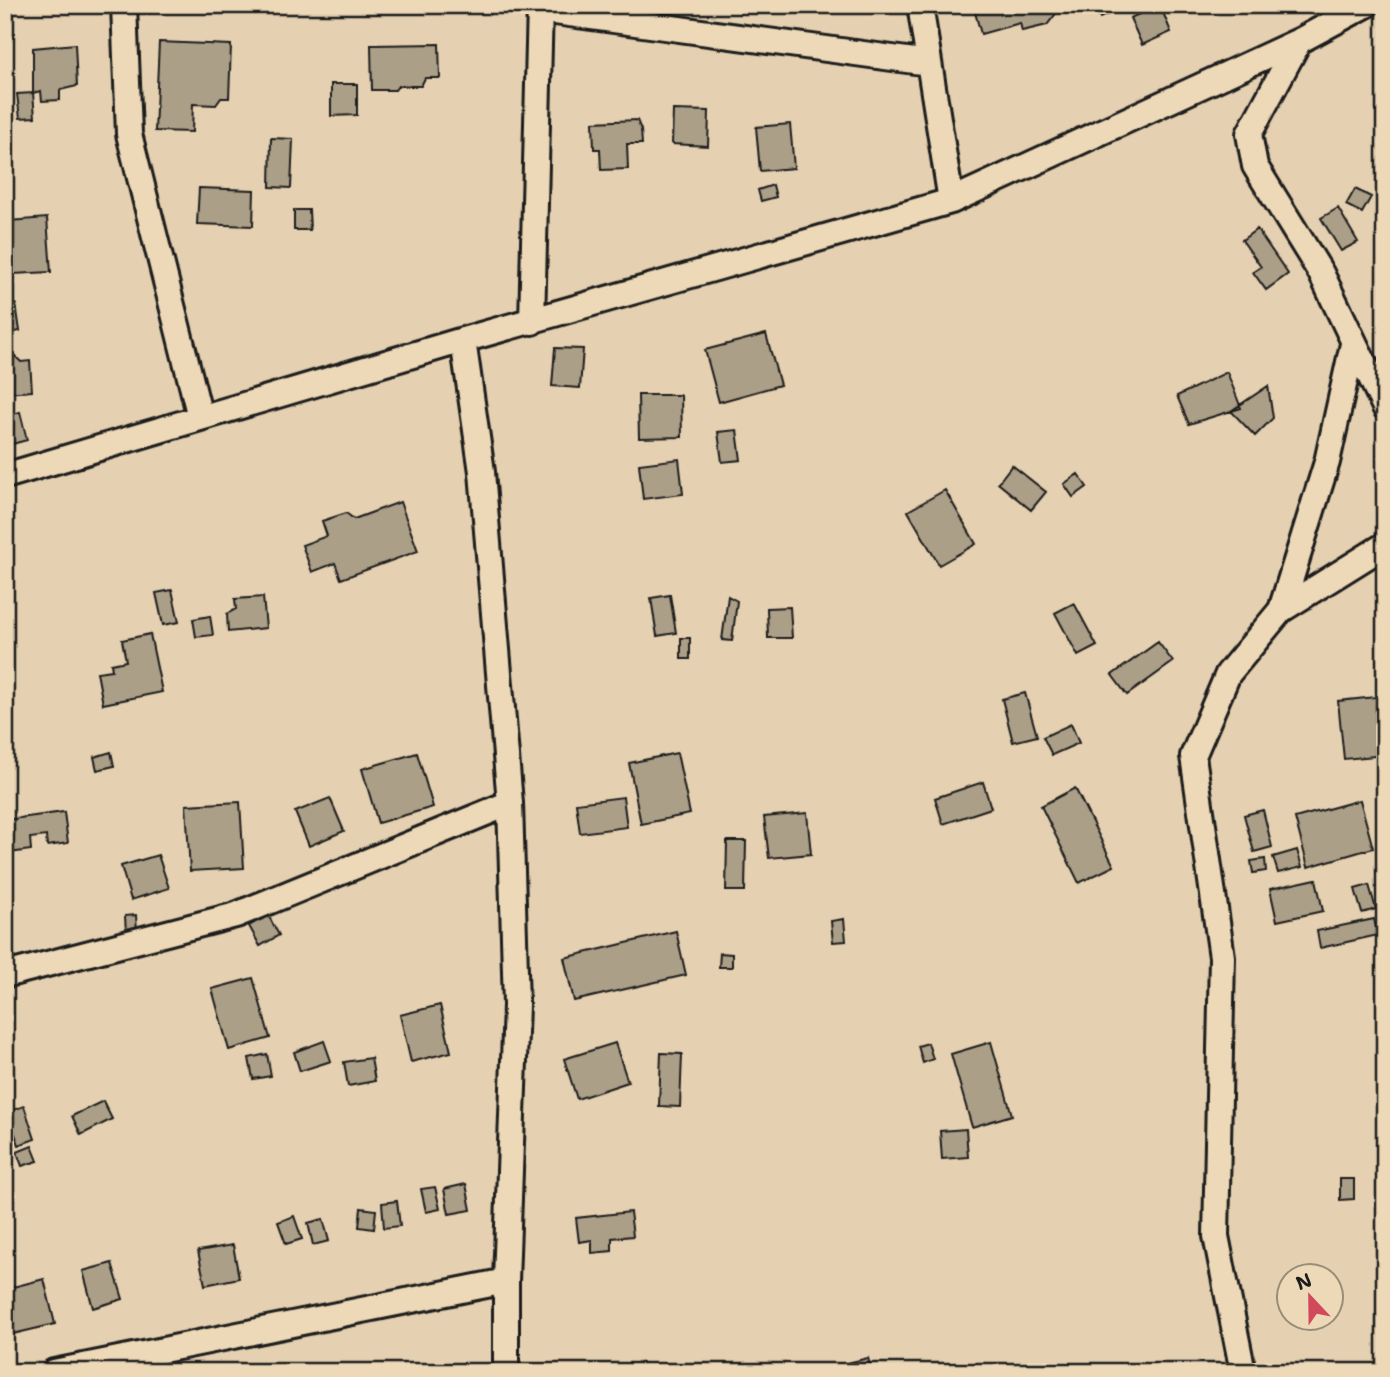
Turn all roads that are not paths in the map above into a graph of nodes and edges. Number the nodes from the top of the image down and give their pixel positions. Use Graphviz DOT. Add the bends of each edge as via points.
graph roads {
  1 [pos="124,5"];
  2 [pos="920,5"];
  3 [pos="1366,5"];
  4 [pos="540,8"];
  5 [pos="1299,41"];
  6 [pos="929,63"];
  7 [pos="951,201"];
  8 [pos="532,322"];
  9 [pos="463,340"];
  10 [pos="1353,344"];
  11 [pos="1385,407"];
  12 [pos="200,417"];
  13 [pos="5,476"];
  14 [pos="1385,545"];
  15 [pos="1281,610"];
  16 [pos="510,803"];
  17 [pos="5,975"];
  18 [pos="506,1281"];
  19 [pos="54,1372"];
  20 [pos="506,1372"];
  21 [pos="1243,1372"];
  1 -- 12 [label="street" via="129,134"];
  2 -- 6 [label="street"];
  3 -- 5 [label="street"];
  4 -- 6 [label="street"];
  4 -- 8 [label="street"];
  5 -- 7 [label="street"];
  5 -- 10 [label="street" via="1249,134 1255,166 1321,273"];
  6 -- 7 [label="street"];
  7 -- 8 [label="street"];
  8 -- 9 [label="street"];
  9 -- 12 [label="street"];
  9 -- 16 [label="street" via="482,472"];
  10 -- 11 [label="street"];
  10 -- 15 [label="street" via="1328,461"];
  12 -- 13 [label="street"];
  14 -- 15 [label="street"];
  15 -- 21 [label="street" via="1228,674 1193,756 1222,957 1216,1236"];
  16 -- 17 [label="street" via="236,915"];
  16 -- 18 [label="street" via="516,1005"];
  18 -- 19 [label="street"];
  18 -- 20 [label="street"];
}
